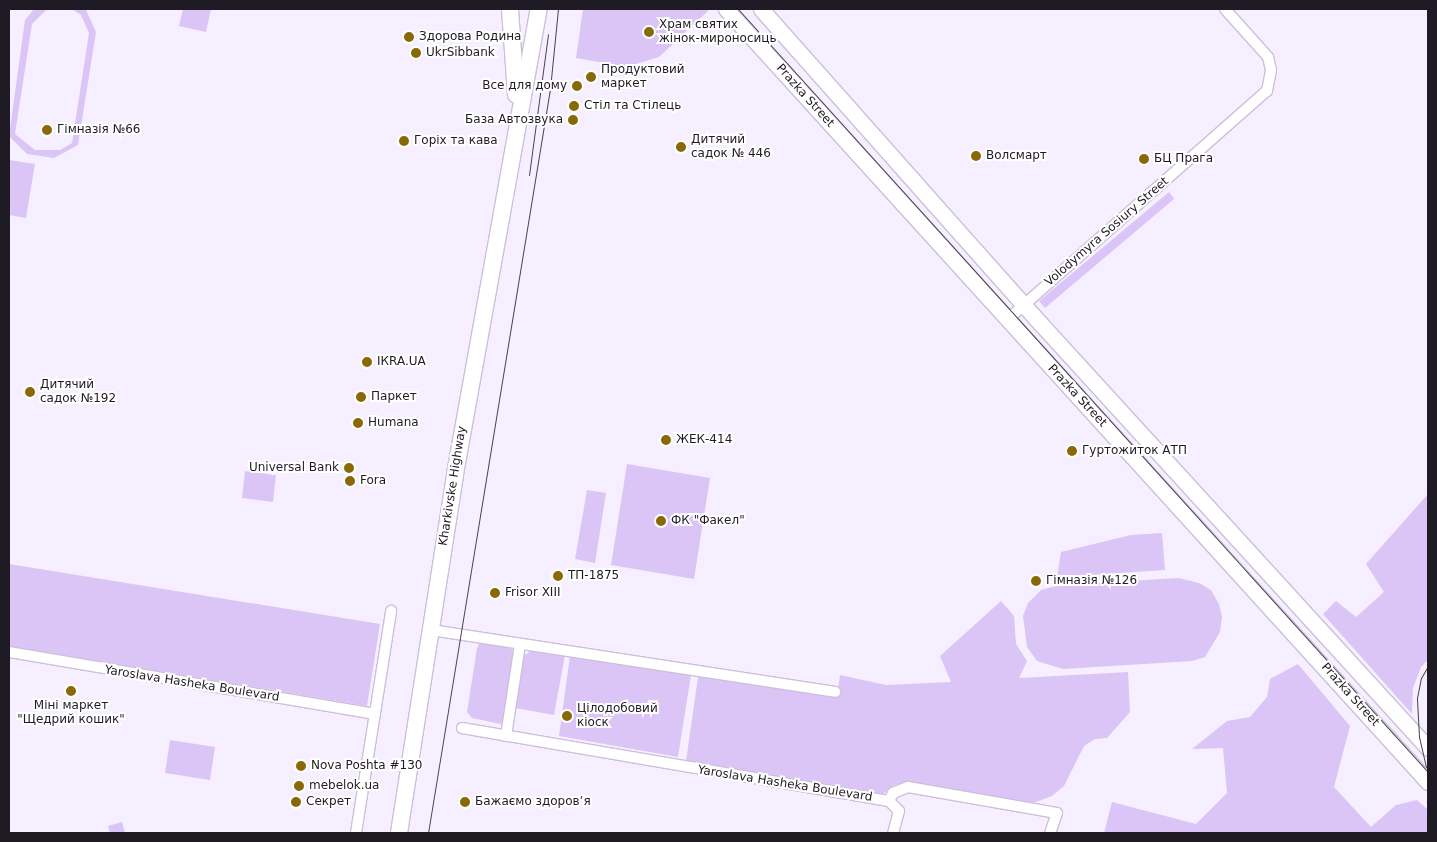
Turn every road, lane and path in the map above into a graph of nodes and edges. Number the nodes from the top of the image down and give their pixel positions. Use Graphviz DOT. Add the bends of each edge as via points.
graph roads {
  1 [pos="510,9"];
  2 [pos="539,9"];
  3 [pos="726,9"];
  4 [pos="761,9"];
  5 [pos="1225,9"];
  6 [pos="514,140"];
  7 [pos="1023,305"];
  8 [pos="1008,319"];
  9 [pos="391,611"];
  10 [pos="1314,621"];
  11 [pos="431,630"];
  12 [pos="1299,638"];
  13 [pos="520,644"];
  14 [pos="9,652"];
  15 [pos="835,692"];
  16 [pos="375,714"];
  17 [pos="462,728"];
  18 [pos="506,736"];
  19 [pos="1427,746"];
  20 [pos="1428,782"];
  21 [pos="889,801"];
  22 [pos="356,833"];
  23 [pos="399,833"];
  24 [pos="893,833"];
  25 [pos="1050,833"];
  1 -- 6 [label="main road, Kharkivske Highway" via="516,93"];
  2 -- 6 [label="main road, Kharkivske Highway"];
  3 -- 8 [label="street, Prazka Street"];
  4 -- 7 [label="street, Prazka Street"];
  5 -- 7 [label="street, Volodymyra Sosiury Street" via="1268,57 1271,70 1267,90"];
  6 -- 11 [label="main road, Kharkivske Highway" via="454,474"];
  7 -- 8 [label="street, Volodymyra Sosiury Street"];
  7 -- 10 [label="street, Prazka Street"];
  8 -- 12 [label="street, Prazka Street"];
  9 -- 16 [label="street"];
  10 -- 12 [label="street"];
  10 -- 19 [label="street, Prazka Street"];
  11 -- 13 [label="street"];
  11 -- 23 [label="main road, Kharkivske Highway"];
  12 -- 20 [label="street, Prazka Street"];
  13 -- 15 [label="street"];
  13 -- 18 [label="street"];
  14 -- 16 [label="street, Yaroslava Hasheka Boulevard"];
  16 -- 22 [label="street"];
  17 -- 18 [label="street, Yaroslava Hasheka Boulevard"];
  18 -- 21 [label="street, Yaroslava Hasheka Boulevard"];
  21 -- 24 [label="street" via="900,811"];
  21 -- 25 [label="street, Yaroslava Hasheka Boulevard" via="893,793 908,787 1057,813"];
}
